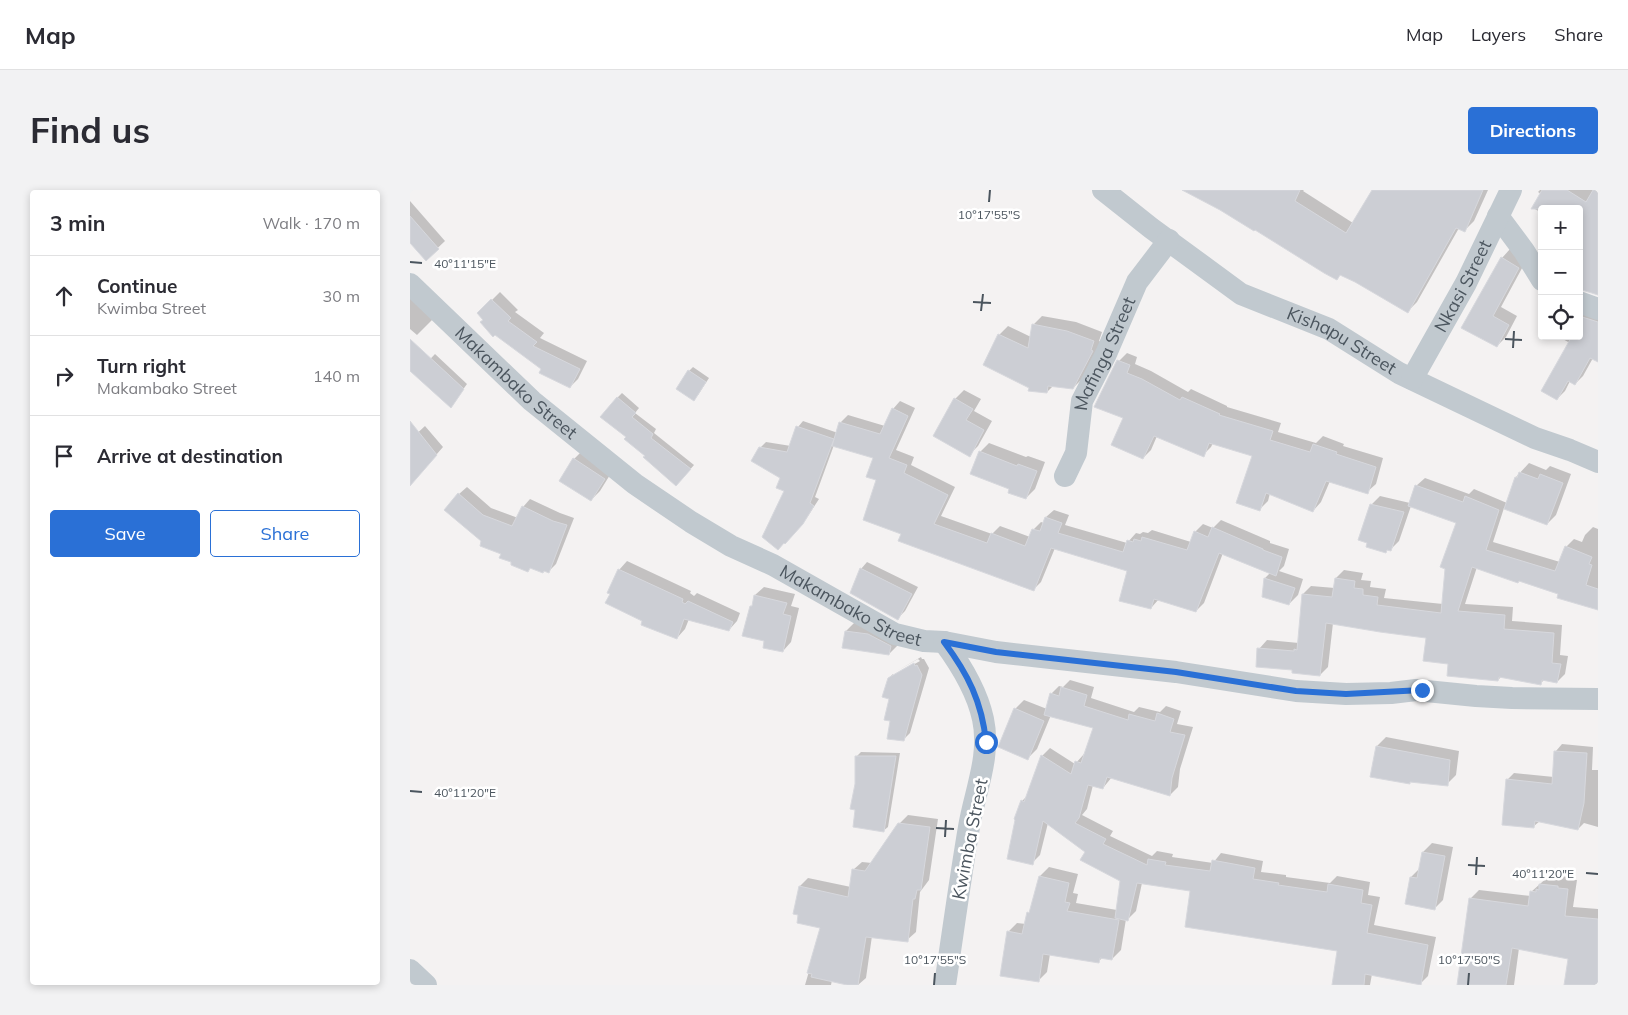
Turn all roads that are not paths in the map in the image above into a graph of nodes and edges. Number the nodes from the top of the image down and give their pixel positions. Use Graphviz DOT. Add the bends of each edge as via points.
graph roads {
  1 [pos="1103,190"];
  2 [pos="1511,190"];
  3 [pos="1498,216"];
  4 [pos="1169,240"];
  5 [pos="1538,274"];
  6 [pos="410,284"];
  7 [pos="1583,303"];
  8 [pos="1598,309"];
  9 [pos="1412,379"];
  10 [pos="1598,462"];
  11 [pos="1065,476"];
  12 [pos="944,642"];
  13 [pos="1598,699"];
  14 [pos="410,970"];
  15 [pos="426,985"];
  16 [pos="946,985"];
  1 -- 4 [label="street, Kishapu Street"];
  2 -- 3 [label="street, Nkasi Street"];
  3 -- 5 [label="street"];
  3 -- 9 [label="street, Nkasi Street" via="1466,283"];
  4 -- 9 [label="street, Kishapu Street" via="1241,294 1329,329"];
  4 -- 11 [label="street, Mafinga Street" via="1136,282 1082,401 1076,453"];
  6 -- 12 [label="street, Makambako Street" via="532,401 635,484 691,522 895,634"];
  7 -- 8 [label="street"];
  9 -- 10 [label="street, Kishapu Street" via="1535,438"];
  12 -- 13 [label="street, Makambako Street" via="996,652 1176,672 1296,691 1346,694 1416,690 1503,698"];
  12 -- 16 [label="street, Kwimba Street" via="974,690 984,720 986,742"];
  14 -- 15 [label="street"];
}
